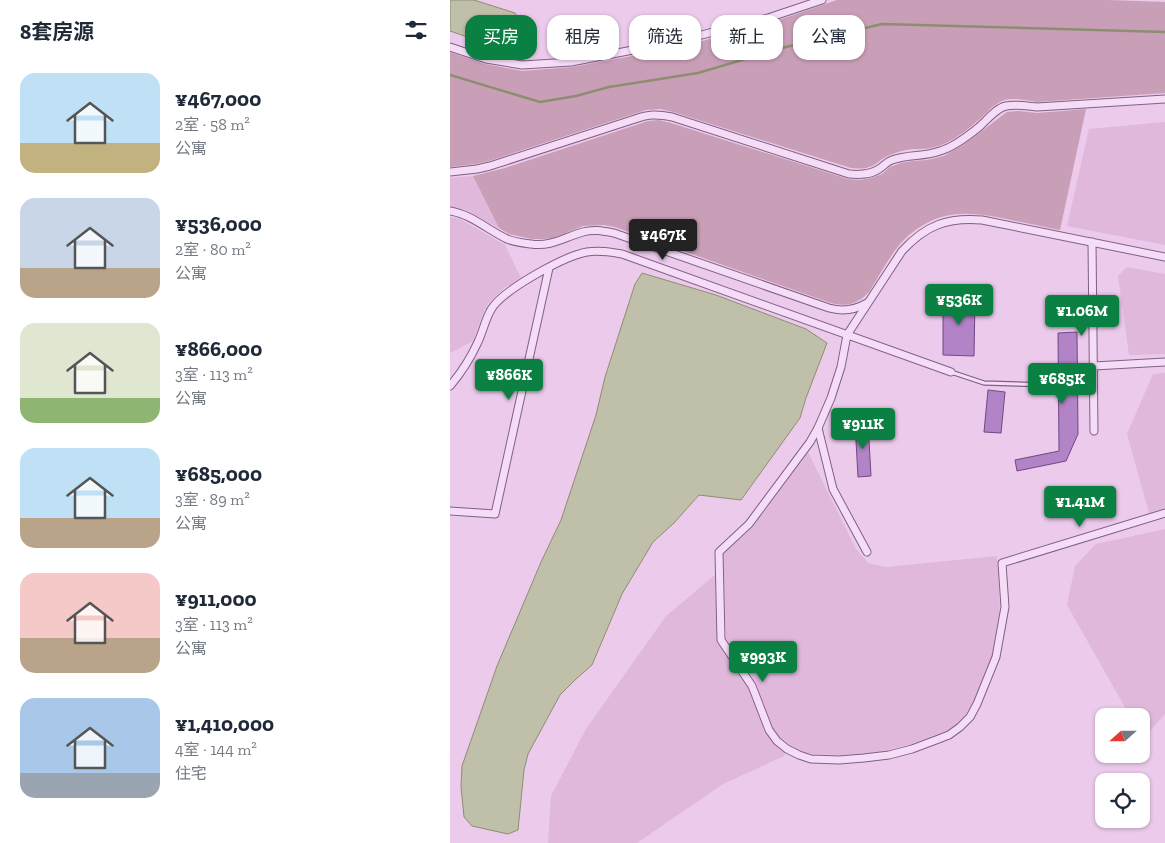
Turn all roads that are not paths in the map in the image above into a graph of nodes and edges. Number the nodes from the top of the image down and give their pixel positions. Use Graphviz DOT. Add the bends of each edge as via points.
graph roads {
  1 [pos="822,0"];
  2 [pos="450,46"];
  3 [pos="1165,99"];
  4 [pos="450,172"];
  5 [pos="450,211"];
  6 [pos="1092,242"];
  7 [pos="1165,257"];
  8 [pos="549,268"];
  9 [pos="870,301"];
  10 [pos="847,335"];
  11 [pos="1165,362"];
  12 [pos="1094,366"];
  13 [pos="950,372"];
  14 [pos="450,386"];
  15 [pos="1049,386"];
  16 [pos="818,428"];
  17 [pos="1094,431"];
  18 [pos="450,511"];
  19 [pos="1165,513"];
  20 [pos="867,552"];
  1 -- 2 [label="street" via="768,18 674,42 571,62 522,65 486,59"];
  3 -- 4 [label="street" via="1005,106 960,141 941,151 899,158 860,175 660,114 647,115 490,166"];
  5 -- 9 [label="street" via="462,214 507,239 531,244 555,243 594,230 614,233 836,310 854,309"];
  6 -- 7 [label="street"];
  6 -- 9 [label="street" via="982,220 952,220 938,224 912,240"];
  6 -- 12 [label="street"];
  8 -- 10 [label="street" via="573,255 605,251 622,254"];
  8 -- 14 [label="street" via="500,300 488,316 469,360"];
  8 -- 18 [label="street" via="495,514"];
  9 -- 10 [label="street"];
  10 -- 13 [label="street"];
  10 -- 16 [label="street" via="837,382"];
  11 -- 12 [label="street"];
  12 -- 17 [label="street"];
  13 -- 15 [label="lane" via="984,383"];
  16 -- 19 [label="street" via="749,524 719,552 721,640 752,686 769,730 777,741 811,759 888,755 949,735 970,716 996,657 1005,607 1002,563"];
  16 -- 20 [label="street" via="833,490"];
}
